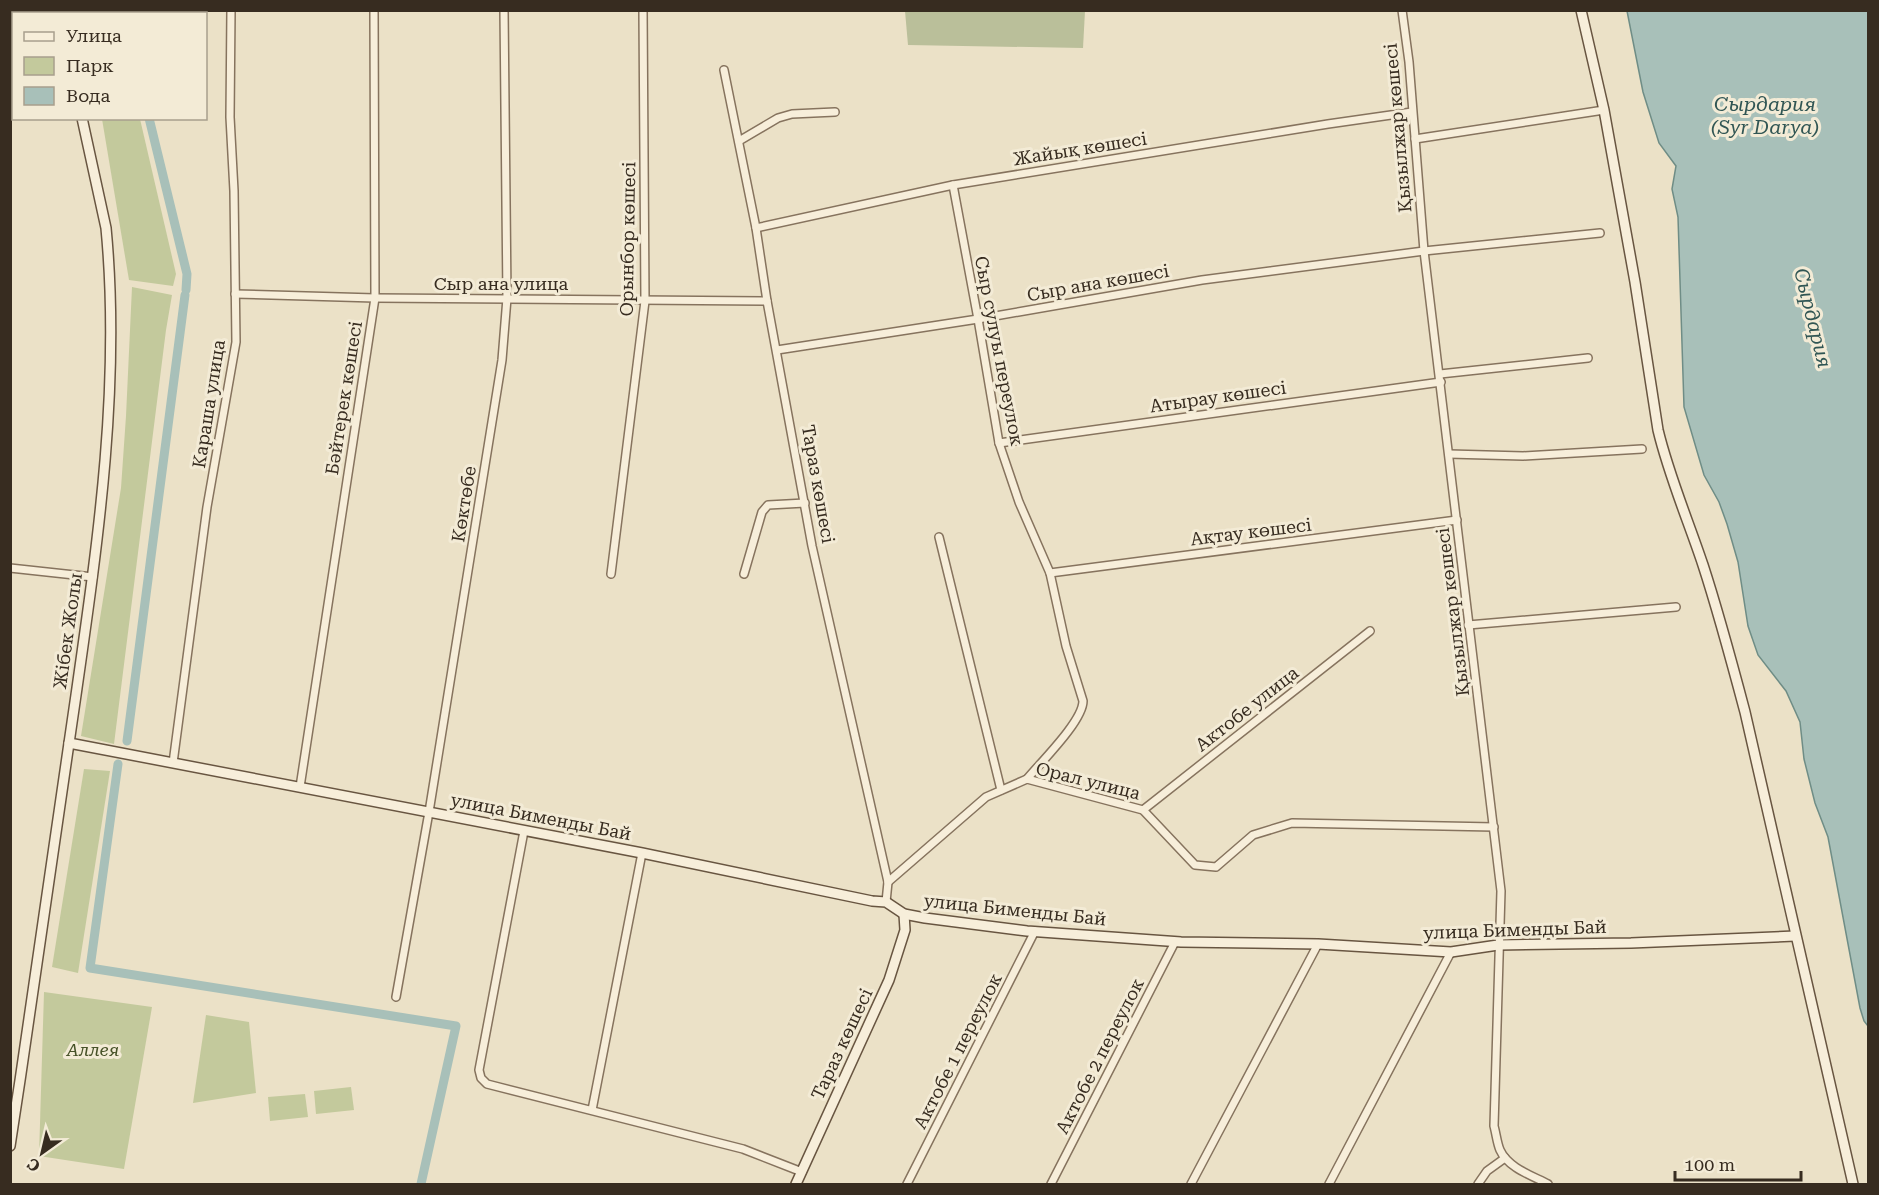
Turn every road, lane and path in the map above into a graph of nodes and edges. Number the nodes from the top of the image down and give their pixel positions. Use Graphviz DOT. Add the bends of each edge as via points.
graph roads {
  1 [pos="231,10"];
  2 [pos="374,10"];
  3 [pos="504,10"];
  4 [pos="643,10"];
  5 [pos="1402,10"];
  6 [pos="1581,10"];
  7 [pos="724,70"];
  8 [pos="1604,110"];
  9 [pos="835,112"];
  10 [pos="1412,112"];
  11 [pos="82,120"];
  12 [pos="1415,140"];
  13 [pos="739,141"];
  14 [pos="953,185"];
  15 [pos="756,228"];
  16 [pos="1600,233"];
  17 [pos="1424,251"];
  18 [pos="235,294"];
  19 [pos="375,298"];
  20 [pos="507,298"];
  21 [pos="645,300"];
  22 [pos="767,301"];
  23 [pos="978,319"];
  24 [pos="777,350"];
  25 [pos="1588,358"];
  26 [pos="1440,378"];
  27 [pos="999,443"];
  28 [pos="1642,449"];
  29 [pos="1449,454"];
  30 [pos="805,503"];
  31 [pos="1457,520"];
  32 [pos="939,537"];
  33 [pos="10,568"];
  34 [pos="1050,573"];
  35 [pos="611,574"];
  36 [pos="744,574"];
  37 [pos="93,577"];
  38 [pos="1676,607"];
  39 [pos="1468,625"];
  40 [pos="1370,631"];
  41 [pos="69,743"];
  42 [pos="173,763"];
  43 [pos="1027,779"];
  44 [pos="300,787"];
  45 [pos="1001,790"];
  46 [pos="1143,810"];
  47 [pos="429,812"];
  48 [pos="1494,827"];
  49 [pos="524,831"];
  50 [pos="642,853"];
  51 [pos="888,882"];
  52 [pos="886,902"];
  53 [pos="904,914"];
  54 [pos="1035,931"];
  55 [pos="1795,936"];
  56 [pos="1174,942"];
  57 [pos="1318,944"];
  58 [pos="1498,945"];
  59 [pos="1451,952"];
  60 [pos="396,998"];
  61 [pos="592,1110"];
  62 [pos="10,1146"];
  63 [pos="1505,1158"];
  64 [pos="802,1172"];
  65 [pos="796,1185"];
  66 [pos="907,1185"];
  67 [pos="1051,1185"];
  68 [pos="1191,1185"];
  69 [pos="1329,1185"];
  70 [pos="1478,1185"];
  71 [pos="1548,1185"];
  72 [pos="1852,1185"];
  1 -- 18 [label="street, Караша улица"];
  2 -- 19 [label="street, Бәйтерек көшесі"];
  3 -- 20 [label="street, Көктөбе"];
  4 -- 21 [label="street, Орынбор көшесі"];
  5 -- 10 [label="street, Қызылжар көшесі"];
  6 -- 8 [label="street"];
  7 -- 13 [label="street, Тараз көшесі"];
  8 -- 12 [label="street"];
  8 -- 55 [label="street" via="1658,430 1727,641"];
  9 -- 13 [label="street" via="778,118"];
  10 -- 12 [label="street, Қызылжар көшесі"];
  10 -- 14 [label="street, Жайық көшесі"];
  11 -- 37 [label="street, Жібек Жолы" via="106,228 111,288 109,417"];
  12 -- 17 [label="street, Қызылжар көшесі"];
  13 -- 15 [label="street, Тараз көшесі"];
  14 -- 15 [label="street, Жайық көшесі"];
  14 -- 23 [label="street, Сыр сулуы переулок"];
  15 -- 22 [label="street, Тараз көшесі"];
  16 -- 17 [label="street, Сыр ана көшесі"];
  17 -- 23 [label="street, Сыр ана көшесі" via="1202,280"];
  17 -- 26 [label="street, Қызылжар көшесі"];
  18 -- 19 [label="street, Сыр ана улица"];
  18 -- 42 [label="street, Караша улица" via="236,342 207,507"];
  19 -- 20 [label="street, Сыр ана улица"];
  19 -- 44 [label="street, Бәйтерек көшесі"];
  20 -- 21 [label="street, Сыр ана улица"];
  20 -- 47 [label="street, Көктөбе" via="502,360"];
  21 -- 22 [label="street, Сыр ана улица"];
  21 -- 35 [label="street, Орынбор көшесі"];
  22 -- 24 [label="street, Тараз көшесі"];
  23 -- 24 [label="street, Сыр ана көшесі"];
  23 -- 27 [label="street, Сыр сулуы переулок"];
  24 -- 30 [label="street, Тараз көшесі"];
  25 -- 26 [label="street, Атырау көшесі"];
  26 -- 27 [label="street, Атырау көшесі"];
  26 -- 29 [label="street, Қызылжар көшесі"];
  27 -- 34 [label="street, Сыр сулуы переулок"];
  28 -- 29 [label="street" via="1522,456"];
  29 -- 31 [label="street, Қызылжар көшесі"];
  30 -- 36 [label="street" via="768,505 762,512"];
  30 -- 51 [label="street, Тараз көшесі"];
  31 -- 34 [label="street, Ақтау көшесі"];
  31 -- 39 [label="street, Қызылжар көшесі"];
  32 -- 45 [label="street"];
  33 -- 37 [label="street"];
  34 -- 43 [label="street, Сыр сулуы переулок" via="1083,708"];
  37 -- 41 [label="street, Жібек Жолы"];
  38 -- 39 [label="street"];
  39 -- 48 [label="street, Қызылжар көшесі"];
  40 -- 46 [label="street, Актобе улица"];
  41 -- 42 [label="street, улица Бименды Бай"];
  41 -- 62 [label="street, Жібек Жолы"];
  42 -- 44 [label="street, улица Бименды Бай"];
  43 -- 45 [label="street, Орал улица"];
  43 -- 46 [label="street, Орал улица"];
  44 -- 47 [label="street, улица Бименды Бай"];
  45 -- 51 [label="street, Орал улица" via="986,797"];
  46 -- 48 [label="street, Орал улица" via="1195,865 1216,867 1253,835 1292,823"];
  47 -- 49 [label="street, улица Бименды Бай"];
  47 -- 60 [label="street, Көктөбе"];
  48 -- 58 [label="street, Қызылжар көшесі" via="1501,891"];
  49 -- 50 [label="street, улица Бименды Бай"];
  49 -- 61 [label="street" via="479,1070 487,1084"];
  50 -- 52 [label="street, улица Бименды Бай"];
  50 -- 61 [label="street"];
  51 -- 52 [label="street, Тараз көшесі"];
  52 -- 53 [label="street, улица Бименды Бай"];
  53 -- 54 [label="street, улица Бименды Бай"];
  53 -- 64 [label="street, Тараз көшесі" via="905,930 890,980"];
  54 -- 56 [label="street, улица Бименды Бай"];
  54 -- 66 [label="street, Актобе 1 переулок"];
  55 -- 58 [label="street, улица Бименды Бай"];
  55 -- 72 [label="street"];
  56 -- 57 [label="street, улица Бименды Бай"];
  56 -- 67 [label="street, Актобе 2 переулок"];
  57 -- 59 [label="street, улица Бименды Бай"];
  57 -- 68 [label="street"];
  58 -- 59 [label="street, улица Бименды Бай"];
  58 -- 63 [label="street, Қызылжар көшесі" via="1494,1126"];
  59 -- 69 [label="street"];
  61 -- 64 [label="street" via="743,1149"];
  63 -- 70 [label="street" via="1487,1171"];
  63 -- 71 [label="street"];
  64 -- 65 [label="street, Тараз көшесі"];
}
